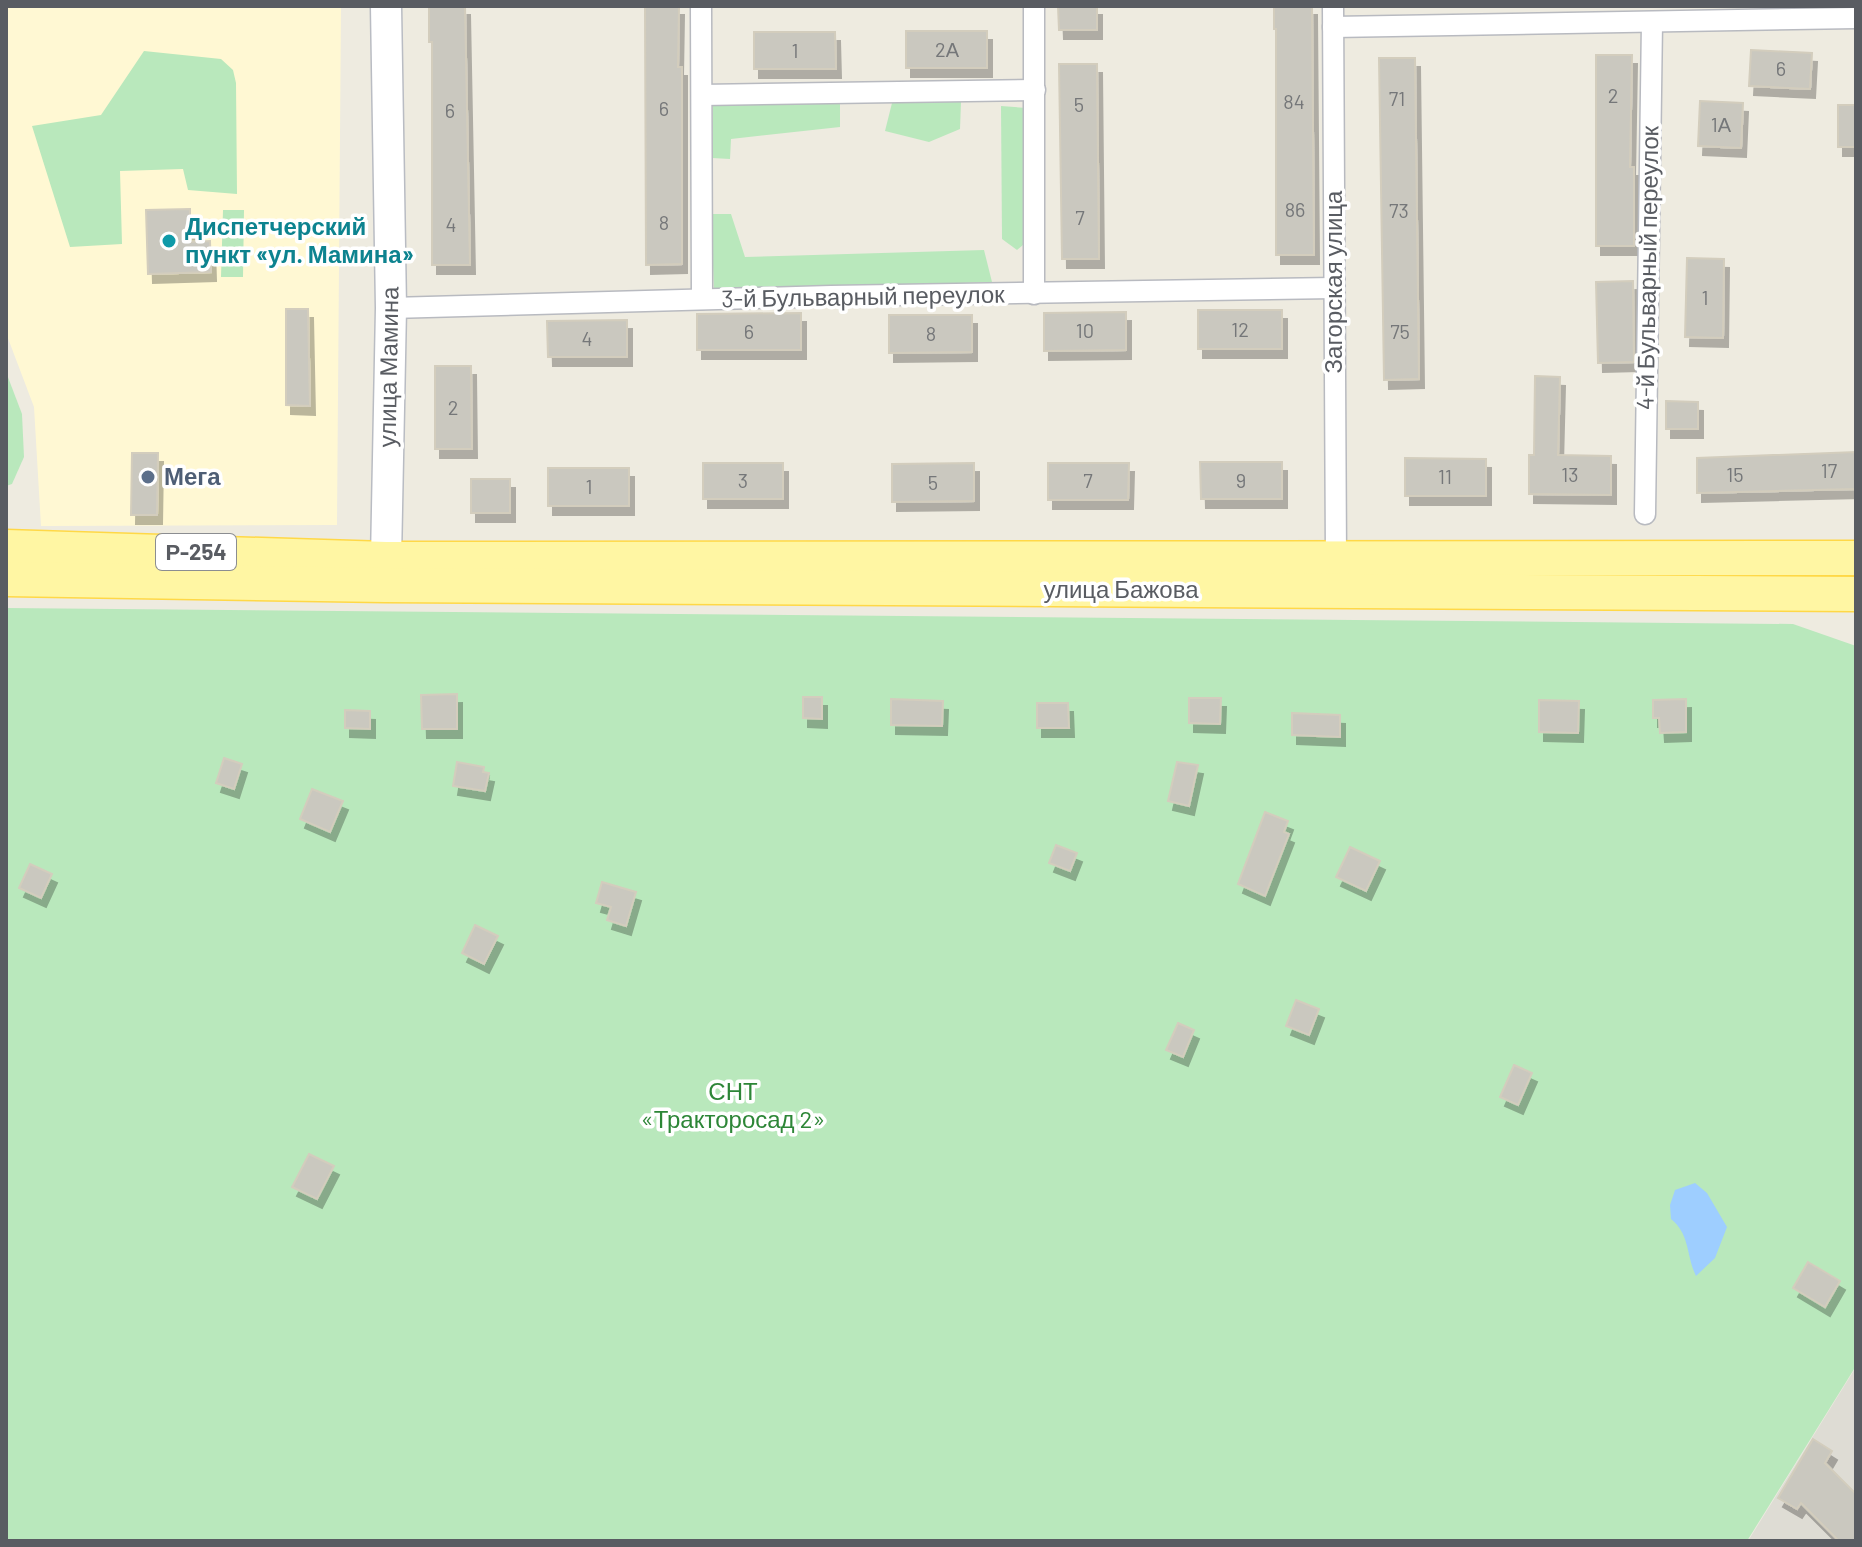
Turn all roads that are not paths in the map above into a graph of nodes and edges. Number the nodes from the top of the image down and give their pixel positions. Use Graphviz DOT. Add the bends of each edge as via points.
graph roads {
  1 [pos="386,6"];
  2 [pos="701,6"];
  3 [pos="1034,6"];
  4 [pos="1703,13"];
  5 [pos="1333,16"];
  6 [pos="1856,18"];
  7 [pos="1652,22"];
  8 [pos="1035,90"];
  9 [pos="702,95"];
  10 [pos="1334,288"];
  11 [pos="1034,294"];
  12 [pos="702,299"];
  13 [pos="391,308"];
  14 [pos="1645,514"];
  15 [pos="6,547"];
  16 [pos="1336,558"];
  17 [pos="1856,558"];
  18 [pos="386,572"];
  19 [pos="6,579"];
  20 [pos="1742,593"];
  21 [pos="1856,594"];
  22 [pos="1856,614"];
  1 -- 13 [label="main road, улица Мамина"];
  2 -- 9 [label="street"];
  3 -- 8 [label="street"];
  4 -- 6 [label="street"];
  4 -- 7 [label="street"];
  5 -- 7 [label="street"];
  5 -- 10 [label="street, Загорская улица"];
  7 -- 14 [label="street, 4-й Бульварный переулок"];
  8 -- 9 [label="street"];
  8 -- 11 [label="street"];
  9 -- 12 [label="street"];
  10 -- 11 [label="street, 3-й Бульварный переулок"];
  10 -- 16 [label="street, Загорская улица"];
  11 -- 12 [label="street, 3-й Бульварный переулок"];
  12 -- 13 [label="street, 3-й Бульварный переулок"];
  13 -- 18 [label="main road, улица Мамина"];
  15 -- 18 [label="main road, Р-254"];
  16 -- 17 [label="main road, улица Бажова"];
  16 -- 18 [label="main road, улица Бажова"];
  18 -- 19 [label="main road, Р-254"];
  18 -- 20 [label="main road, улица Бажова"];
  20 -- 21 [label="main road, улица Бажова"];
  20 -- 22 [label="main road"];
}
